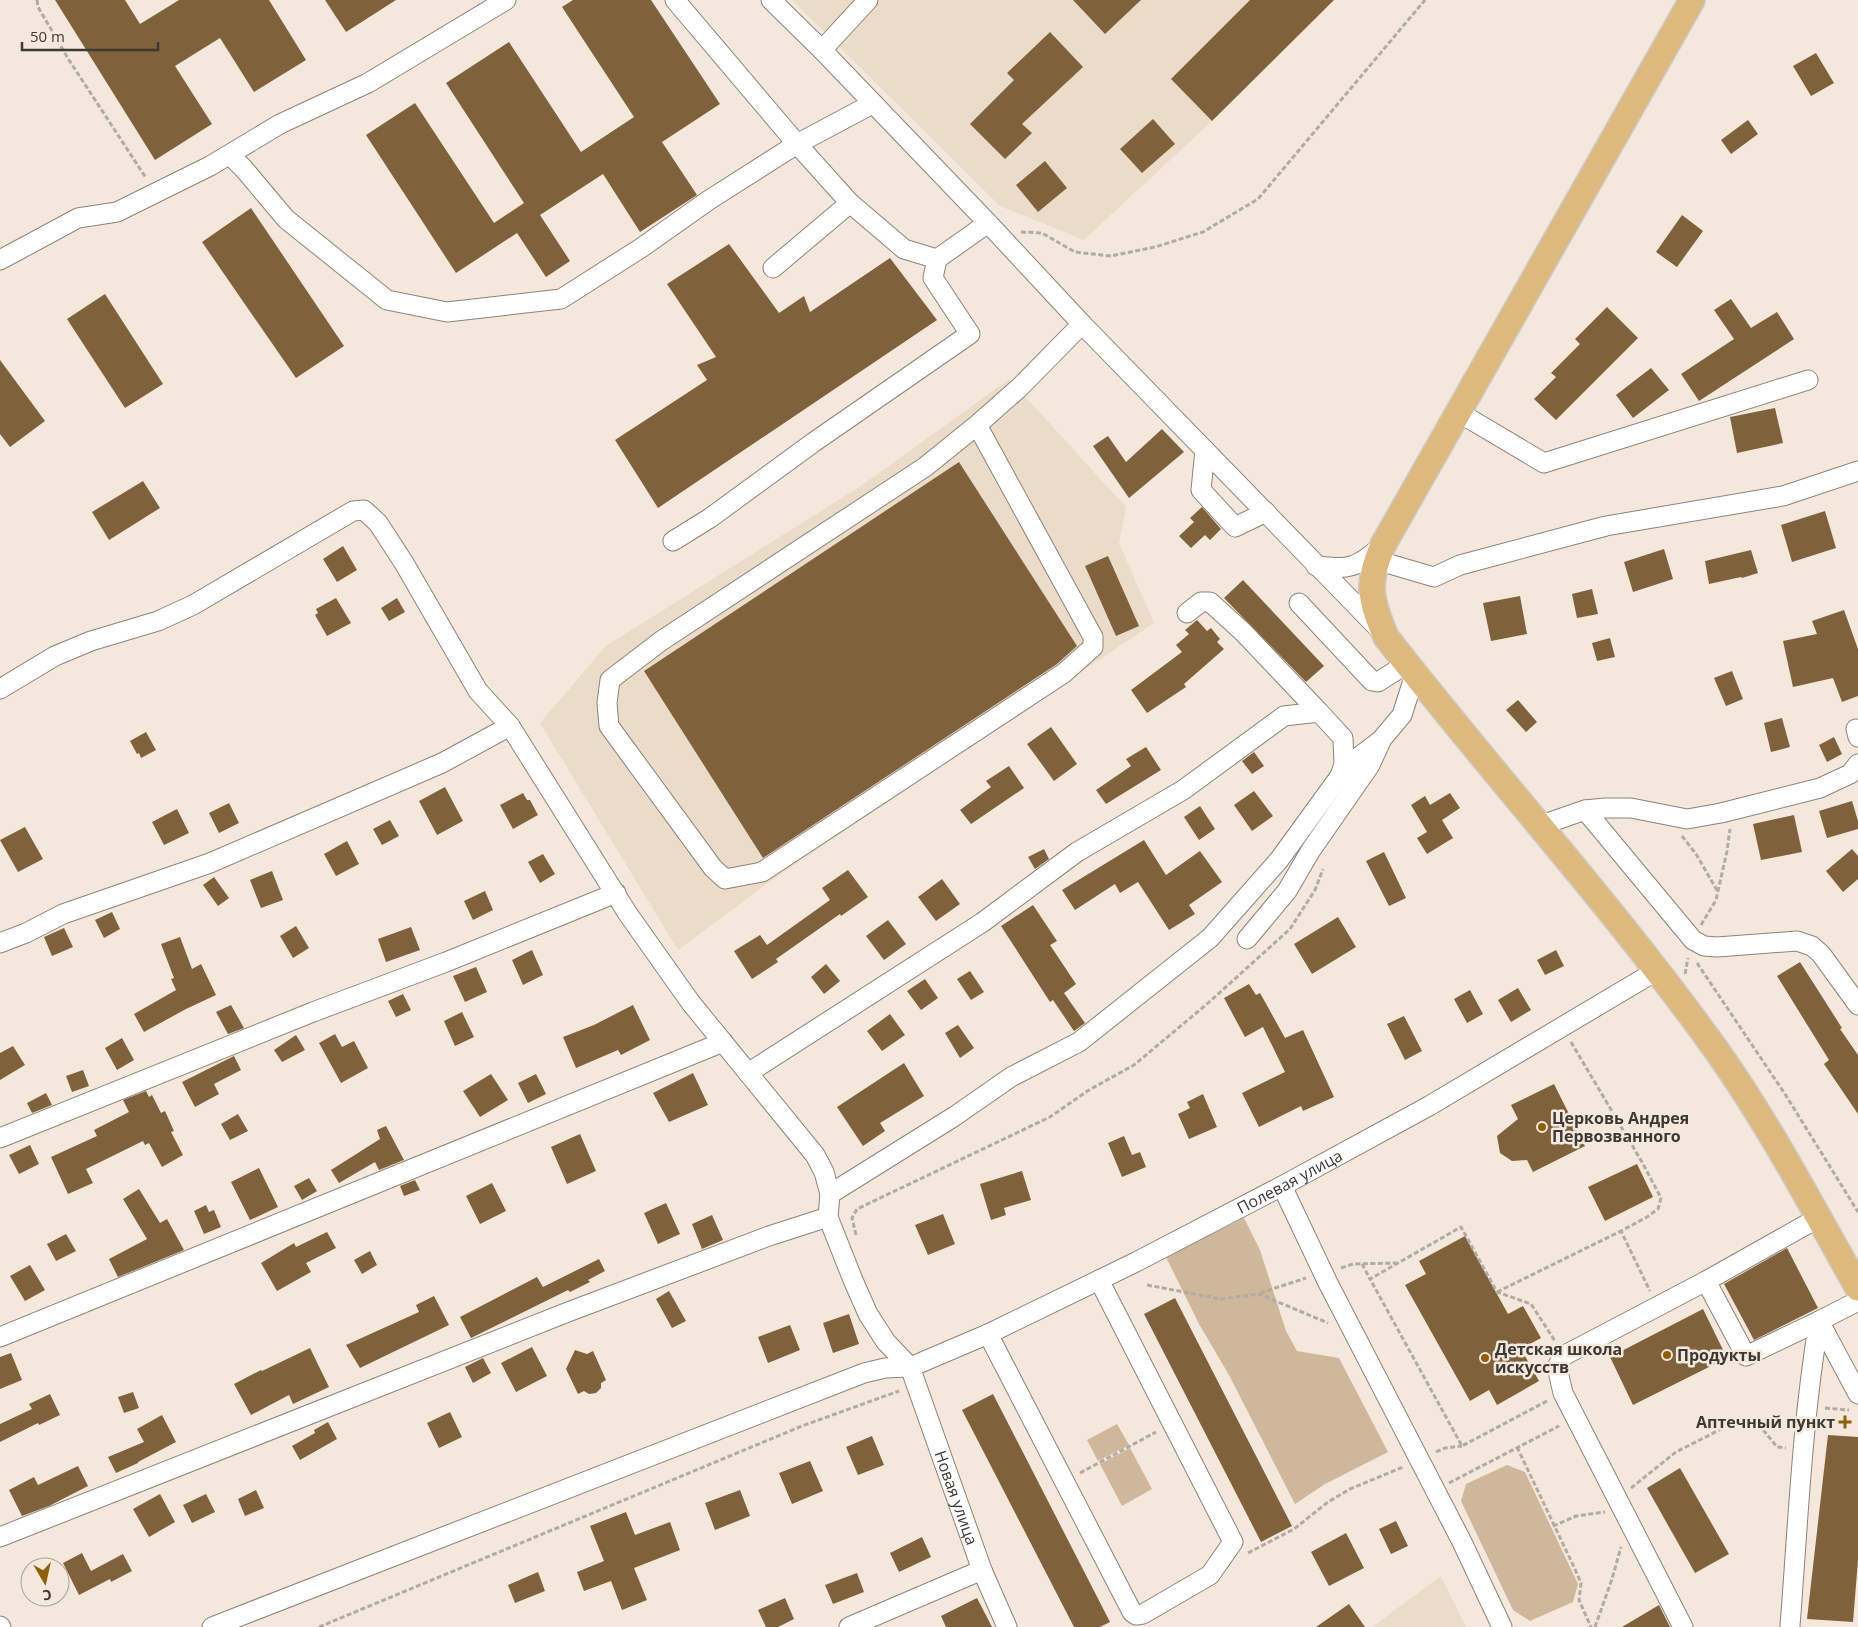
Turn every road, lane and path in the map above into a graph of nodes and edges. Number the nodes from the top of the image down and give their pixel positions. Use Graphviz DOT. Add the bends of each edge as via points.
graph roads {
  1 [pos="37,0"];
  2 [pos="506,0"];
  3 [pos="675,0"];
  4 [pos="771,0"];
  5 [pos="868,0"];
  6 [pos="1425,0"];
  7 [pos="1692,0"];
  8 [pos="822,50"];
  9 [pos="872,104"];
  10 [pos="797,144"];
  11 [pos="230,155"];
  12 [pos="156,193"];
  13 [pos="850,203"];
  14 [pos="992,227"];
  15 [pos="937,259"];
  16 [pos="0,260"];
  17 [pos="774,268"];
  18 [pos="1082,324"];
  19 [pos="1808,380"];
  20 [pos="1458,412"];
  21 [pos="977,426"];
  22 [pos="1205,450"];
  23 [pos="1858,471"];
  24 [pos="1266,512"];
  25 [pos="673,541"];
  26 [pos="1380,552"];
  27 [pos="1316,566"];
  28 [pos="1299,603"];
  29 [pos="1187,613"];
  30 [pos="1386,636"];
  31 [pos="1408,671"];
  32 [pos="0,689"];
  33 [pos="1319,712"];
  34 [pos="510,726"];
  35 [pos="1381,740"];
  36 [pos="1858,764"];
  37 [pos="1340,776"];
  38 [pos="1585,810"];
  39 [pos="1726,812"];
  40 [pos="1540,826"];
  41 [pos="1680,835"];
  42 [pos="1325,863"];
  43 [pos="616,893"];
  44 [pos="1247,939"];
  45 [pos="0,943"];
  46 [pos="1689,954"];
  47 [pos="1656,971"];
  48 [pos="1858,1005"];
  49 [pos="723,1042"];
  50 [pos="1570,1042"];
  51 [pos="748,1073"];
  52 [pos="0,1138"];
  53 [pos="1282,1186"];
  54 [pos="830,1194"];
  55 [pos="1858,1212"];
  56 [pos="828,1217"];
  57 [pos="1818,1218"];
  58 [pos="1621,1230"];
  59 [pos="857,1237"];
  60 [pos="1396,1263"];
  61 [pos="1362,1264"];
  62 [pos="1323,1273"];
  63 [pos="1370,1278"];
  64 [pos="1099,1280"];
  65 [pos="1706,1281"];
  66 [pos="1146,1285"];
  67 [pos="1858,1288"];
  68 [pos="1497,1292"];
  69 [pos="1259,1294"];
  70 [pos="1858,1301"];
  71 [pos="1658,1307"];
  72 [pos="1819,1321"];
  73 [pos="1353,1331"];
  74 [pos="988,1334"];
  75 [pos="0,1337"];
  76 [pos="1557,1344"];
  77 [pos="910,1366"];
  78 [pos="916,1385"];
  79 [pos="1563,1393"];
  80 [pos="1858,1394"];
  81 [pos="1807,1407"];
  82 [pos="1858,1411"];
  83 [pos="1576,1418"];
  84 [pos="1172,1423"];
  85 [pos="1462,1446"];
  86 [pos="1517,1447"];
  87 [pos="1803,1450"];
  88 [pos="1420,1459"];
  89 [pos="1064,1482"];
  90 [pos="1435,1491"];
  91 [pos="1623,1512"];
  92 [pos="1553,1526"];
  93 [pos="0,1537"];
  94 [pos="1246,1554"];
  95 [pos="982,1570"];
  96 [pos="1790,1626"];
  97 [pos="212,1627"];
  98 [pos="319,1627"];
  99 [pos="849,1627"];
  100 [pos="1006,1627"];
  101 [pos="1502,1627"];
  102 [pos="1591,1627"];
  103 [pos="1595,1627"];
  104 [pos="1683,1627"];
  1 -- 12 [label="path" via="69,60"];
  2 -- 11 [label="street" via="368,83 280,124"];
  3 -- 10 [label="street"];
  4 -- 8 [label="street"];
  5 -- 8 [label="street"];
  6 -- 14 [label="path" via="1258,199 1203,232 1112,256 1075,252 1042,233"];
  7 -- 20 [label="main road"];
  8 -- 9 [label="street"];
  9 -- 10 [label="street"];
  9 -- 14 [label="street"];
  10 -- 11 [label="street" via="561,299 448,312 387,300 286,219"];
  10 -- 13 [label="street"];
  11 -- 12 [label="street"];
  12 -- 16 [label="street" via="117,212 78,218"];
  13 -- 15 [label="street" via="904,249"];
  13 -- 17 [label="street"];
  14 -- 15 [label="street"];
  14 -- 18 [label="street"];
  15 -- 25 [label="street" via="933,278 970,334"];
  18 -- 21 [label="street"];
  18 -- 22 [label="street"];
  19 -- 20 [label="street" via="1544,463"];
  20 -- 26 [label="main road"];
  21 -- 21 [label="street" via="1093,637 1093,647 1064,673 762,872 725,878 713,868 609,726 610,680 661,641 925,467"];
  22 -- 24 [label="street"];
  22 -- 24 [label="street" via="1200,490 1236,527"];
  23 -- 26 [label="street" via="1783,496 1606,526 1460,564 1434,577"];
  24 -- 27 [label="street"];
  26 -- 27 [label="street" via="1350,568"];
  26 -- 30 [label="main road" via="1372,579 1373,605"];
  27 -- 30 [label="street"];
  28 -- 31 [label="street" via="1372,681 1378,682"];
  29 -- 33 [label="street" via="1201,602 1210,602"];
  30 -- 31 [label="main road"];
  31 -- 35 [label="street" via="1402,715"];
  31 -- 40 [label="main road"];
  32 -- 34 [label="street" via="55,656 91,641 158,621 193,605 353,511 364,510 378,523 404,563 478,691"];
  33 -- 37 [label="street" via="1344,738 1344,764"];
  33 -- 51 [label="street" via="1284,716 1183,790 1077,852 983,922"];
  34 -- 43 [label="street"];
  34 -- 45 [label="street" via="442,763 220,860 63,914"];
  35 -- 37 [label="street"];
  35 -- 44 [label="street" via="1370,765 1311,850 1287,892"];
  36 -- 39 [label="street" via="1850,774 1820,788"];
  37 -- 54 [label="street" via="1279,860 1210,938 1079,1042 1011,1077"];
  38 -- 39 [label="street" via="1631,808 1687,819"];
  38 -- 40 [label="street"];
  38 -- 48 [label="street" via="1693,940 1704,946 1717,947 1797,941 1812,946"];
  39 -- 41 [label="path" via="1730,831 1718,892 1696,854"];
  40 -- 47 [label="main road"];
  42 -- 59 [label="path" via="1315,890 1290,929 1152,1051 1050,1116 856,1209 852,1218"];
  43 -- 49 [label="street" via="691,1003"];
  43 -- 52 [label="street"];
  46 -- 55 [label="path" via="1704,971 1785,1094"];
  47 -- 53 [label="street, Полевая улица" via="1429,1106"];
  47 -- 57 [label="main road" via="1718,1052 1771,1134"];
  49 -- 51 [label="street"];
  49 -- 75 [label="street"];
  50 -- 58 [label="path" via="1662,1198 1658,1209 1647,1218"];
  51 -- 54 [label="street" via="815,1155"];
  53 -- 62 [label="street"];
  53 -- 64 [label="street, Полевая улица"];
  54 -- 56 [label="street"];
  56 -- 77 [label="street" via="868,1314 886,1342"];
  56 -- 93 [label="street" via="768,1236 568,1312"];
  57 -- 65 [label="street"];
  57 -- 67 [label="main road"];
  58 -- 68 [label="path"];
  58 -- 71 [label="path"];
  60 -- 61 [label="path"];
  60 -- 63 [label="path"];
  60 -- 68 [label="path" via="1461,1227"];
  61 -- 62 [label="path"];
  61 -- 63 [label="path"];
  62 -- 69 [label="path"];
  62 -- 73 [label="street"];
  63 -- 85 [label="path"];
  64 -- 74 [label="street, Полевая улица"];
  64 -- 84 [label="street"];
  65 -- 71 [label="street"];
  65 -- 72 [label="street" via="1746,1356"];
  66 -- 69 [label="path" via="1221,1299"];
  68 -- 76 [label="path" via="1531,1304"];
  69 -- 73 [label="path"];
  70 -- 72 [label="street"];
  71 -- 79 [label="street" via="1563,1356 1557,1367"];
  72 -- 80 [label="street"];
  72 -- 81 [label="street"];
  73 -- 88 [label="street"];
  74 -- 77 [label="street, Полевая улица"];
  74 -- 89 [label="street"];
  77 -- 78 [label="street, Новая улица"];
  77 -- 97 [label="street, Полевая улица" via="864,1373"];
  78 -- 95 [label="street, Новая улица"];
  78 -- 98 [label="path" via="802,1426"];
  79 -- 83 [label="street"];
  79 -- 85 [label="path"];
  81 -- 82 [label="path"];
  81 -- 87 [label="street"];
  83 -- 86 [label="path"];
  83 -- 91 [label="street"];
  84 -- 89 [label="path"];
  84 -- 89 [label="street" via="1233,1542 1210,1575 1143,1614 1132,1612"];
  85 -- 88 [label="path" via="1445,1448"];
  86 -- 90 [label="path"];
  86 -- 92 [label="path"];
  87 -- 91 [label="path" via="1777,1447 1756,1421 1743,1418 1676,1452 1653,1469 1625,1494"];
  87 -- 96 [label="street"];
  88 -- 90 [label="street"];
  88 -- 94 [label="path" via="1350,1489 1294,1529"];
  90 -- 101 [label="street"];
  91 -- 92 [label="path" via="1576,1516"];
  91 -- 103 [label="path" via="1622,1540"];
  91 -- 104 [label="street"];
  92 -- 102 [label="path" via="1580,1583 1579,1600"];
  95 -- 99 [label="street"];
  95 -- 100 [label="street, Новая улица"];
}
